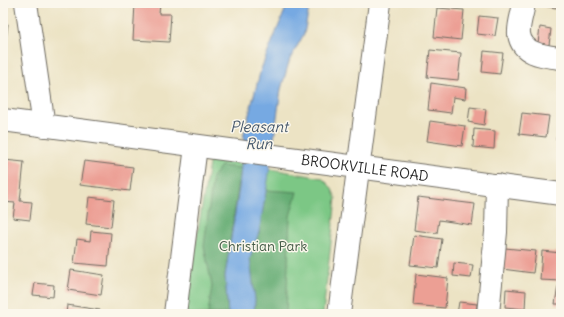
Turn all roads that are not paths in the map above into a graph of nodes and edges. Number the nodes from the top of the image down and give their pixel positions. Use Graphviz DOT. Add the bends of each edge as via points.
graph roads {
  1 [pos="26,3"];
  2 [pos="380,3"];
  3 [pos="524,3"];
  4 [pos="561,58"];
  5 [pos="3,120"];
  6 [pos="44,126"];
  7 [pos="196,146"];
  8 [pos="359,166"];
  9 [pos="497,185"];
  10 [pos="561,194"];
  11 [pos="175,314"];
  12 [pos="339,314"];
  13 [pos="488,314"];
  1 -- 6 [label="street"];
  2 -- 8 [label="street"];
  3 -- 4 [label="street" via="519,34 524,45 531,53"];
  5 -- 6 [label="street, BROOKVILLE ROAD"];
  6 -- 7 [label="street, BROOKVILLE ROAD"];
  7 -- 8 [label="street, BROOKVILLE ROAD"];
  7 -- 11 [label="street"];
  8 -- 9 [label="street, BROOKVILLE ROAD"];
  8 -- 12 [label="street"];
  9 -- 10 [label="street, BROOKVILLE ROAD"];
  9 -- 13 [label="street" via="496,232"];
}
